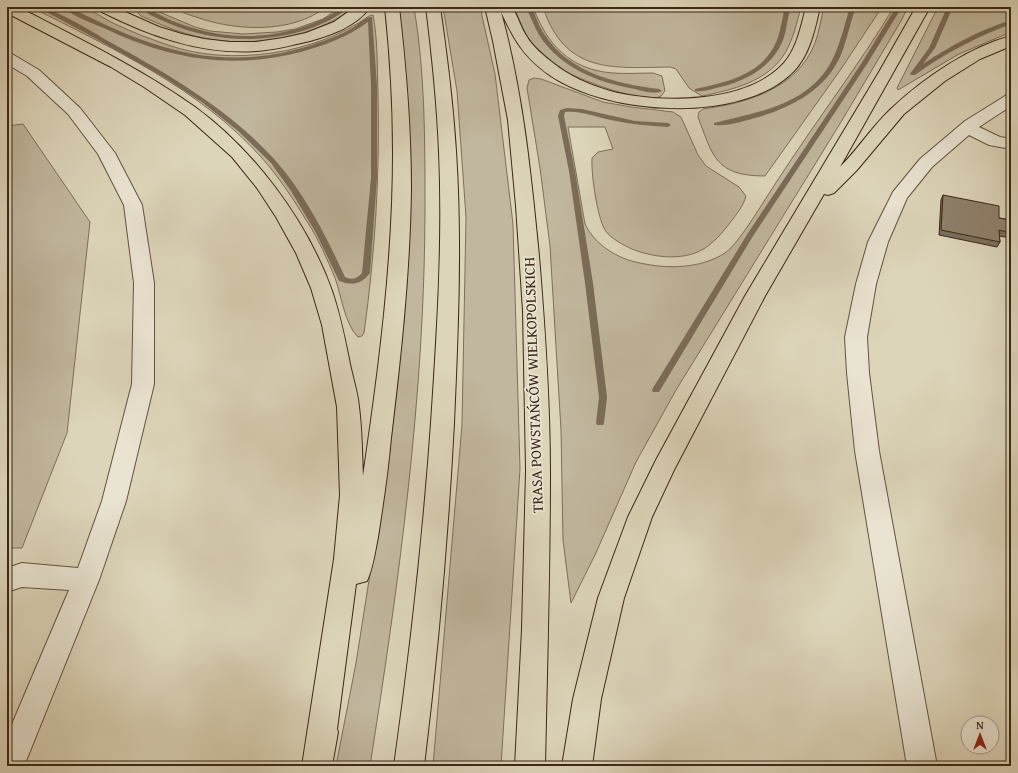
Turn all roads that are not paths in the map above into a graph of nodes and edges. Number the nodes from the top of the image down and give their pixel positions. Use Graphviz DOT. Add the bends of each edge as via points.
graph roads {
  1 [pos="7,7"];
  2 [pos="103,7"];
  3 [pos="363,7"];
  4 [pos="392,7"];
  5 [pos="433,7"];
  6 [pos="492,7"];
  7 [pos="505,7"];
  8 [pos="813,7"];
  9 [pos="923,7"];
  10 [pos="1011,41"];
  11 [pos="7,57"];
  12 [pos="1011,99"];
  13 [pos="968,128"];
  14 [pos="1011,144"];
  15 [pos="805,213"];
  16 [pos="7,580"];
  17 [pos="86,580"];
  18 [pos="318,756"];
  19 [pos="9,766"];
  20 [pos="409,766"];
  21 [pos="530,766"];
  22 [pos="577,766"];
  23 [pos="922,766"];
  1 -- 18 [label="highway" via="150,84 216,132 264,184 306,253 315,274 332,325 348,407 352,494 347,559"];
  2 -- 3 [label="highway" via="172,37 220,47 247,47 297,40 316,34 333,28"];
  4 -- 18 [label="highway" via="401,116 401,212 395,312 368,520"];
  5 -- 20 [label="highway" via="446,120 450,209 449,312 440,476 419,694"];
  6 -- 21 [label="highway, TRASA POWSTAŃCÓW WIELKOPOLSKICH" via="516,120 533,311 538,471"];
  7 -- 8 [label="highway" via="523,41 546,65 562,77 585,88 615,97 660,103 684,103 720,99 748,92 771,82 788,68 799,51"];
  9 -- 15 [label="highway"];
  10 -- 15 [label="highway" via="975,56 939,78 898,111 851,166"];
  11 -- 17 [label="street" via="33,74 74,111 106,153 133,205 144,283 143,384 114,502"];
  12 -- 13 [label="street"];
  13 -- 14 [label="street" via="995,141"];
  13 -- 23 [label="street" via="926,163 899,196 878,242 866,284 856,337 867,451"];
  15 -- 22 [label="highway" via="755,296 640,516 611,598 587,700"];
  16 -- 17 [label="street" via="22,575"];
  17 -- 19 [label="street"];
}
